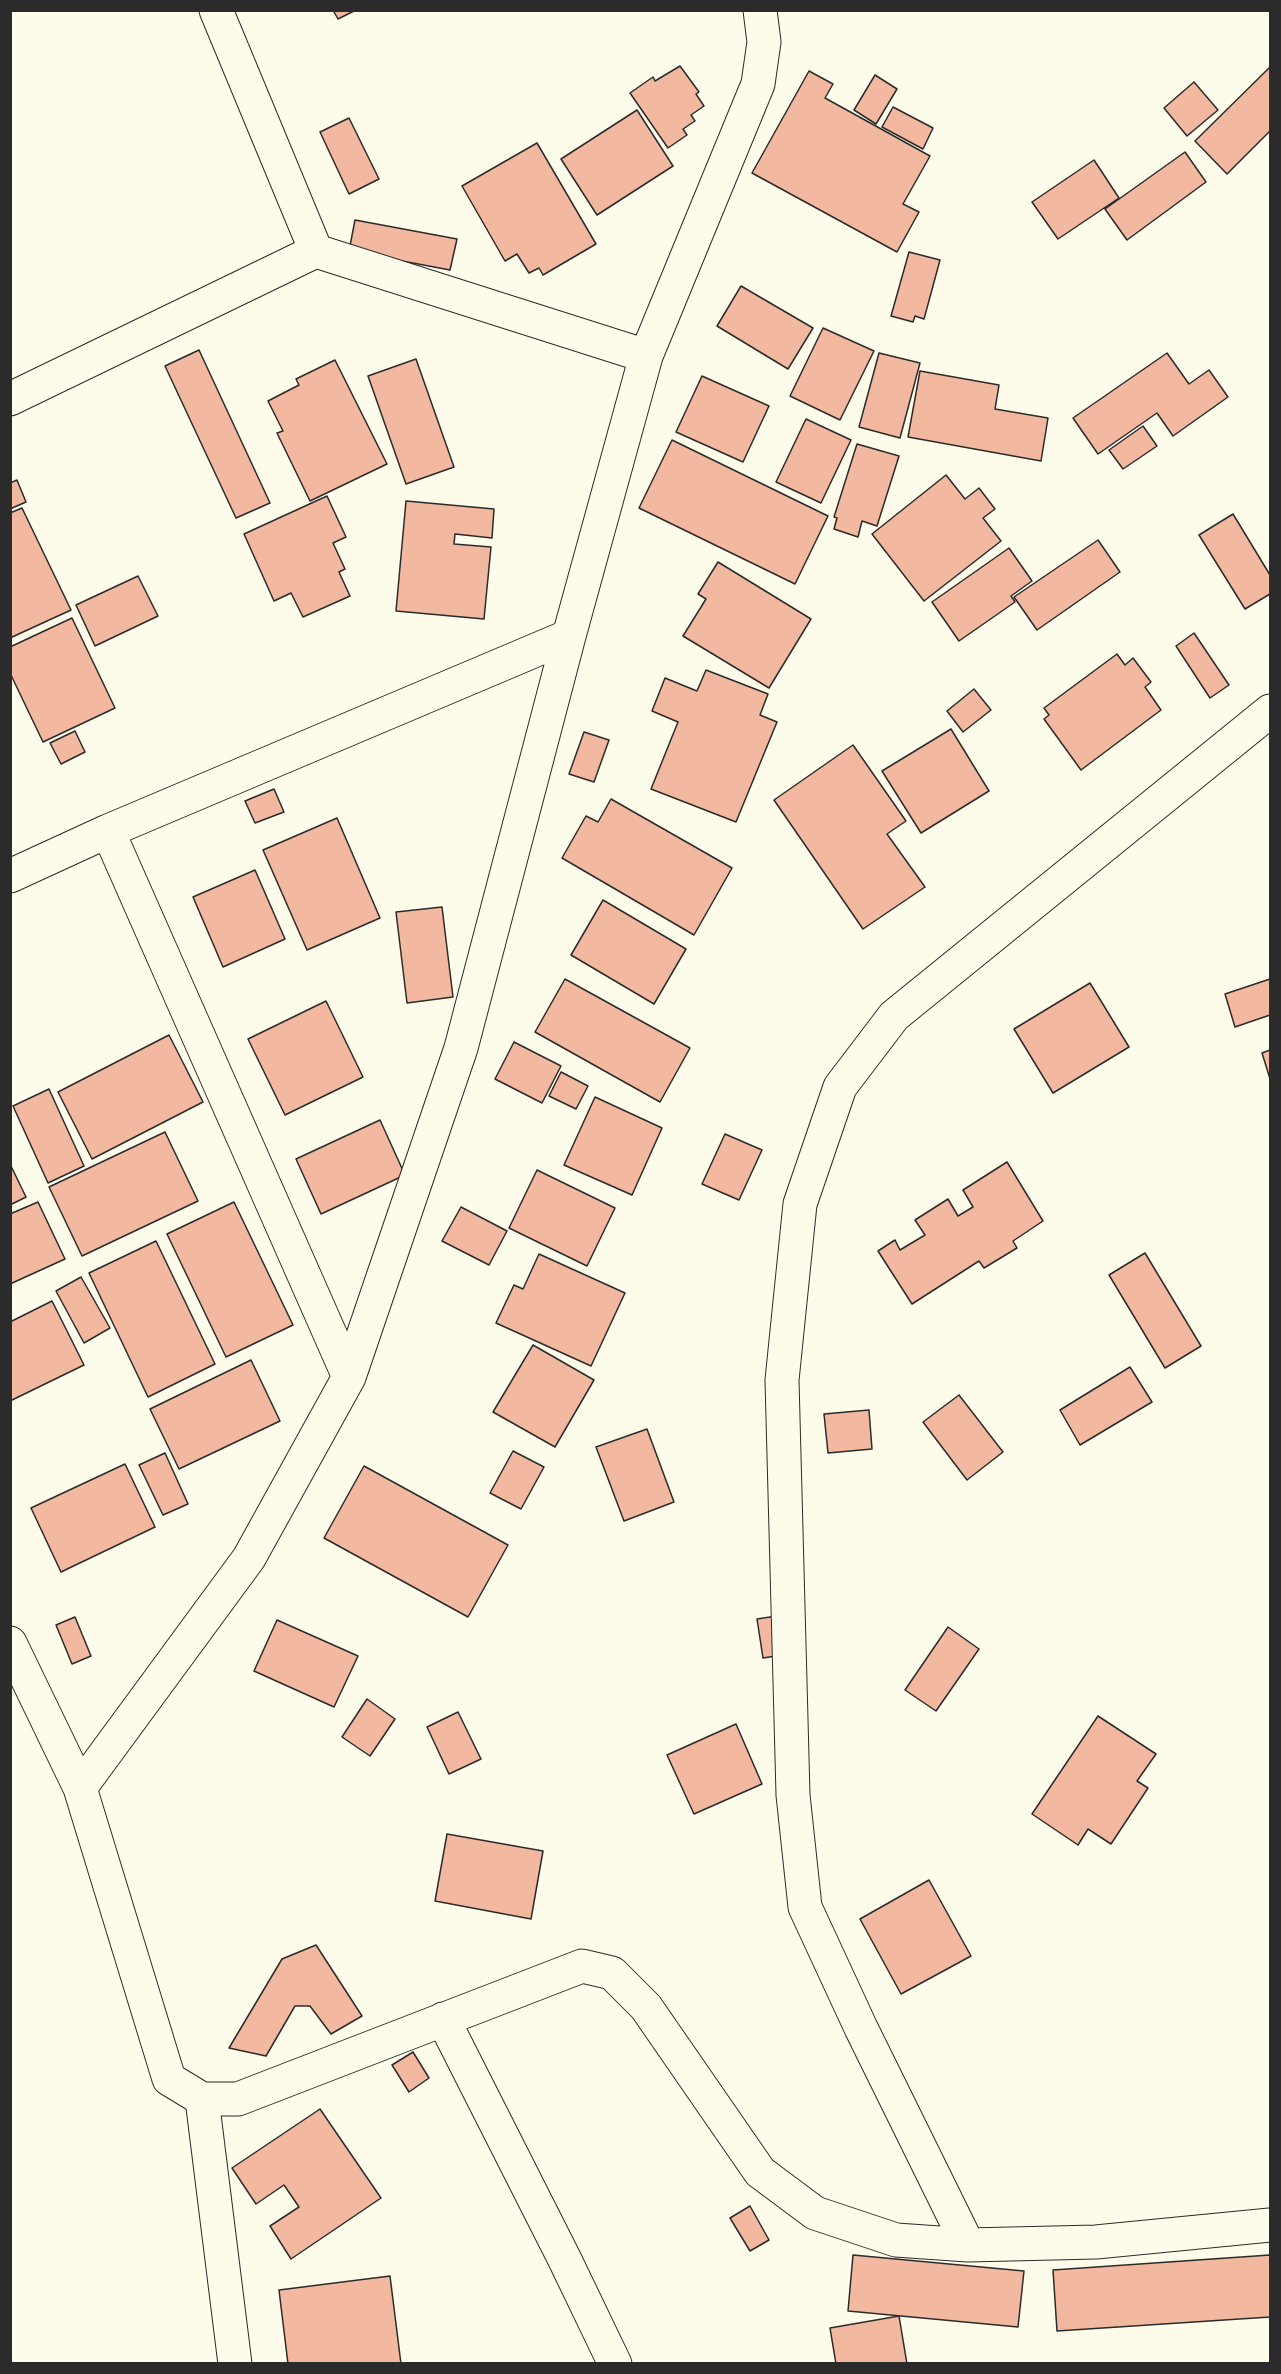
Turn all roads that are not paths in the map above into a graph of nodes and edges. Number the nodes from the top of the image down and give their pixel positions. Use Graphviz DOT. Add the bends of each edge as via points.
graph roads {
  1 [pos="216,10"];
  2 [pos="760,10"];
  3 [pos="316,251"];
  4 [pos="646,356"];
  5 [pos="10,399"];
  6 [pos="569,636"];
  7 [pos="1270,711"];
  8 [pos="108,831"];
  9 [pos="10,876"];
  10 [pos="349,1377"];
  11 [pos="10,1643"];
  12 [pos="80,1788"];
  13 [pos="444,2019"];
  14 [pos="202,2099"];
  15 [pos="1270,2225"];
  16 [pos="968,2245"];
  17 [pos="235,2364"];
  18 [pos="615,2364"];
  1 -- 3 [label="street"];
  2 -- 4 [label="street" via="764,42 758,84"];
  3 -- 4 [label="street"];
  3 -- 5 [label="street"];
  4 -- 6 [label="street"];
  6 -- 8 [label="street"];
  6 -- 10 [label="street" via="461,1048"];
  7 -- 16 [label="street" via="894,1016 840,1087 800,1204 782,1380 793,1795 805,1907"];
  8 -- 9 [label="street"];
  8 -- 10 [label="street"];
  10 -- 12 [label="street" via="249,1558"];
  11 -- 12 [label="street"];
  12 -- 14 [label="street" via="169,2079"];
  13 -- 14 [label="street" via="238,2099"];
  13 -- 16 [label="street" via="582,1966 612,1973 646,2007 760,2172 815,2213 897,2240"];
  13 -- 18 [label="street"];
  14 -- 17 [label="street"];
  15 -- 16 [label="street" via="1096,2242"];
}
